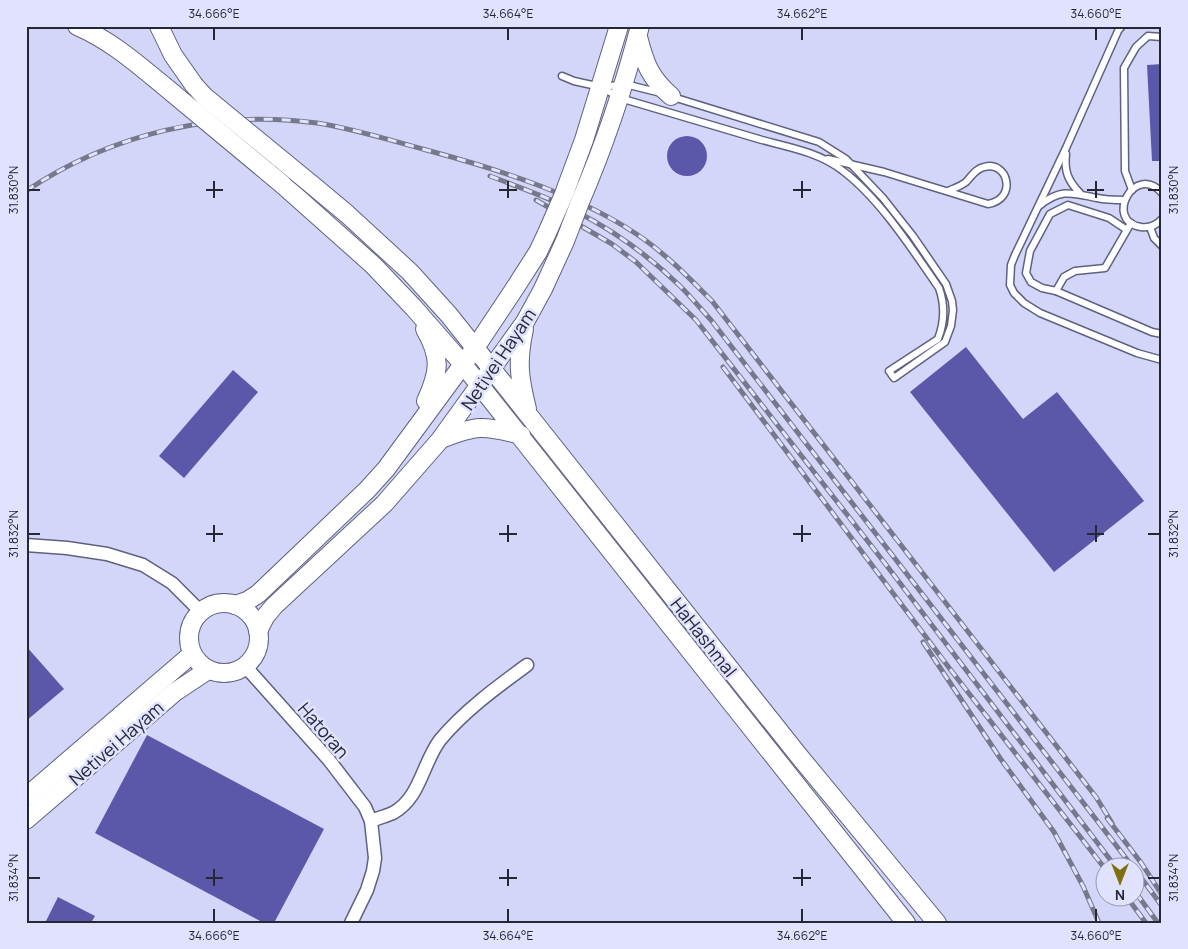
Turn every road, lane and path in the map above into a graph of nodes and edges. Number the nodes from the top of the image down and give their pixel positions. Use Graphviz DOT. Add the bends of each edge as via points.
graph roads {
  1 [pos="77,26"];
  2 [pos="159,26"];
  3 [pos="619,26"];
  4 [pos="1122,26"];
  5 [pos="638,31"];
  6 [pos="1162,37"];
  7 [pos="562,76"];
  8 [pos="601,87"];
  9 [pos="622,91"];
  10 [pos="671,96"];
  11 [pos="1066,148"];
  12 [pos="810,154"];
  13 [pos="851,164"];
  14 [pos="1132,190"];
  15 [pos="948,191"];
  16 [pos="1080,194"];
  17 [pos="1162,194"];
  18 [pos="572,198"];
  19 [pos="1125,200"];
  20 [pos="1036,209"];
  21 [pos="1162,219"];
  22 [pos="1131,223"];
  23 [pos="1150,227"];
  24 [pos="1127,230"];
  25 [pos="1162,246"];
  26 [pos="1056,291"];
  27 [pos="414,308"];
  28 [pos="525,322"];
  29 [pos="1162,334"];
  30 [pos="475,348"];
  31 [pos="1162,360"];
  32 [pos="462,363"];
  33 [pos="492,370"];
  34 [pos="481,386"];
  35 [pos="528,414"];
  36 [pos="410,435"];
  37 [pos="520,435"];
  38 [pos="440,440"];
  39 [pos="26,545"];
  40 [pos="235,605"];
  41 [pos="201,612"];
  42 [pos="258,631"];
  43 [pos="192,654"];
  44 [pos="527,665"];
  45 [pos="245,666"];
  46 [pos="208,670"];
  47 [pos="26,797"];
  48 [pos="26,820"];
  49 [pos="371,821"];
  50 [pos="351,923"];
  51 [pos="906,923"];
  52 [pos="937,923"];
  1 -- 27 [label="street, bridge" via="122,51 164,85 373,265"];
  2 -- 30 [label="street, HaHashmal, bridge" via="174,56 205,97 347,214 410,272"];
  3 -- 8 [label="street, Netivei Hayam"];
  4 -- 11 [label="lane"];
  5 -- 9 [label="street, Netivei Hayam"];
  5 -- 10 [label="street" via="648,70"];
  6 -- 14 [label="lane" via="1148,36 1136,47 1124,68 1125,171"];
  7 -- 8 [label="lane"];
  8 -- 9 [label="lane"];
  8 -- 9 [label="lane"];
  8 -- 18 [label="street, Netivei Hayam" via="584,140"];
  9 -- 10 [label="lane"];
  9 -- 12 [label="lane"];
  9 -- 18 [label="street, Netivei Hayam" via="595,167"];
  10 -- 13 [label="lane" via="819,142"];
  11 -- 16 [label="lane" via="1070,184"];
  11 -- 20 [label="lane"];
  12 -- 13 [label="lane"];
  12 -- 13 [label="lane" via="841,169 855,180 906,241 939,288 944,311 938,339 889,371 894,378 945,342 953,318 952,301 946,284 913,236"];
  13 -- 15 [label="lane"];
  14 -- 17 [label="lane" via="1149,185"];
  14 -- 19 [label="lane"];
  15 -- 15 [label="lane" via="988,204 1004,196 1007,185 1004,174 988,166"];
  16 -- 19 [label="lane"];
  16 -- 20 [label="lane" via="1054,195"];
  18 -- 28 [label="street, Netivei Hayam, bridge" via="565,241"];
  18 -- 30 [label="street, Netivei Hayam, bridge"];
  19 -- 22 [label="lane" via="1124,212"];
  20 -- 31 [label="lane" via="1011,265 1010,285 1014,293 1040,312 1136,353"];
  21 -- 23 [label="lane"];
  22 -- 23 [label="lane"];
  22 -- 24 [label="lane"];
  23 -- 25 [label="lane"];
  24 -- 26 [label="lane" via="1105,268 1075,271 1064,277"];
  24 -- 26 [label="lane" via="1109,218 1068,205 1050,214 1030,251 1026,273 1031,282"];
  26 -- 29 [label="lane"];
  27 -- 32 [label="street, HaHashmal"];
  27 -- 36 [label="street" via="434,345 437,372"];
  28 -- 33 [label="street, Netivei Hayam"];
  28 -- 35 [label="street" via="518,364"];
  30 -- 32 [label="street, Netivei Hayam"];
  30 -- 33 [label="street, HaHashmal"];
  32 -- 34 [label="street, HaHashmal"];
  32 -- 36 [label="street, Netivei Hayam"];
  33 -- 34 [label="street, Netivei Hayam"];
  33 -- 35 [label="street, HaHashmal"];
  34 -- 37 [label="street, HaHashmal"];
  34 -- 38 [label="street, Netivei Hayam"];
  35 -- 52 [label="street, HaHashmal" via="799,756"];
  36 -- 40 [label="street, Netivei Hayam" via="368,490 258,594"];
  37 -- 38 [label="street" via="480,427"];
  37 -- 51 [label="street, HaHashmal"];
  38 -- 42 [label="street, Netivei Hayam" via="384,504 274,606"];
  39 -- 41 [label="street" via="107,554 143,565 172,583"];
  40 -- 41 [label="street" via="217,604"];
  40 -- 42 [label="street" via="250,615"];
  41 -- 43 [label="street" via="190,627 188,636"];
  42 -- 45 [label="street" via="257,651"];
  43 -- 46 [label="street"];
  43 -- 47 [label="street, Netivei Hayam"];
  44 -- 49 [label="street" via="494,689 440,741 413,795 406,802 393,813"];
  45 -- 46 [label="street" via="227,673"];
  45 -- 49 [label="street, Hatoran" via="329,760 365,807"];
  46 -- 48 [label="street, Netivei Hayam" via="175,692"];
  49 -- 50 [label="street" via="375,858 373,871"];
}
